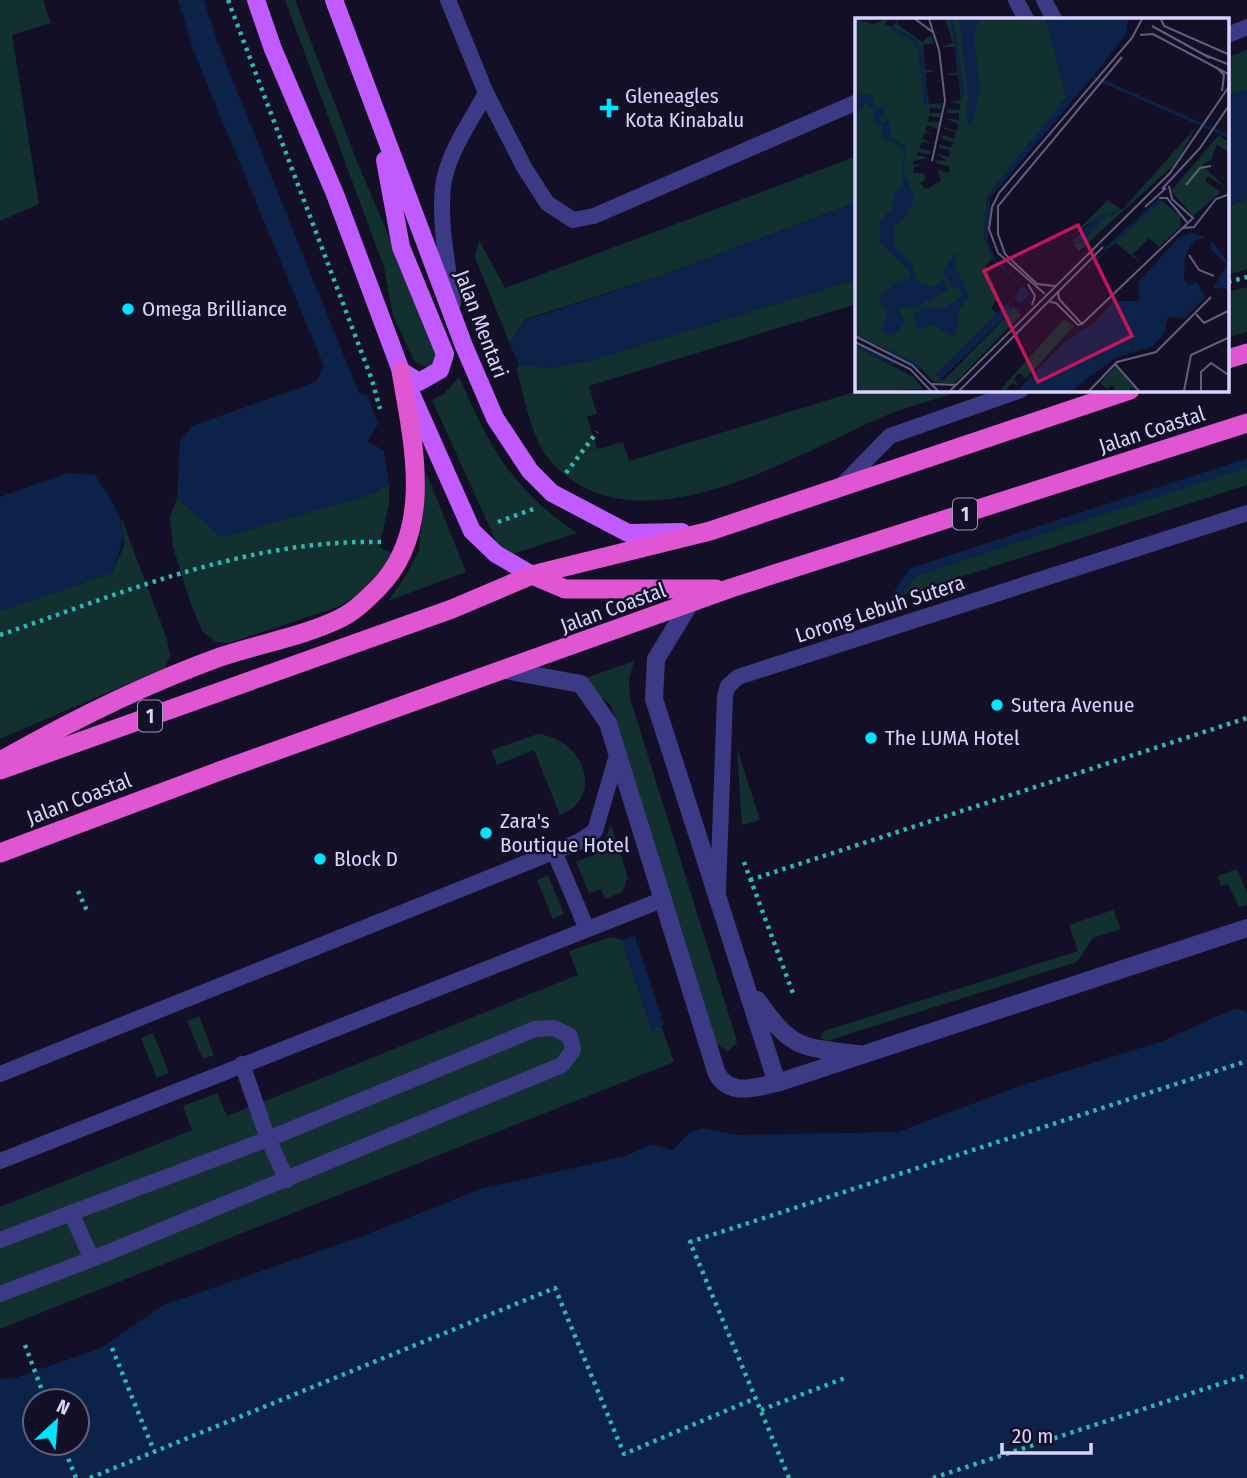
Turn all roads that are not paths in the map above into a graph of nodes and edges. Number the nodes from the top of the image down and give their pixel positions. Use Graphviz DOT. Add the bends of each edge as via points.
graph roads {
  1 [pos="256,0"];
  2 [pos="334,0"];
  3 [pos="448,0"];
  4 [pos="1016,0"];
  5 [pos="1044,0"];
  6 [pos="1025,18"];
  7 [pos="1053,18"];
  8 [pos="1247,27"];
  9 [pos="1230,34"];
  10 [pos="486,93"];
  11 [pos="855,103"];
  12 [pos="377,115"];
  13 [pos="455,321"];
  14 [pos="1247,353"];
  15 [pos="1230,358"];
  16 [pos="401,371"];
  17 [pos="1015,392"];
  18 [pos="1124,392"];
  19 [pos="1247,423"];
  20 [pos="843,484"];
  21 [pos="1247,513"];
  22 [pos="710,531"];
  23 [pos="532,575"];
  24 [pos="731,588"];
  25 [pos="688,605"];
  26 [pos="505,670"];
  27 [pos="618,751"];
  28 [pos="0,761"];
  29 [pos="0,770"];
  30 [pos="555,850"];
  31 [pos="0,853"];
  32 [pos="718,894"];
  33 [pos="664,899"];
  34 [pos="586,927"];
  35 [pos="1247,928"];
  36 [pos="747,985"];
  37 [pos="858,1054"];
  38 [pos="242,1064"];
  39 [pos="0,1074"];
  40 [pos="777,1083"];
  41 [pos="268,1139"];
  42 [pos="0,1161"];
  43 [pos="287,1180"];
  44 [pos="71,1213"];
  45 [pos="0,1240"];
  46 [pos="92,1259"];
  47 [pos="0,1294"];
  1 -- 16 [label="main road"];
  2 -- 12 [label="main road, Jalan Mentari"];
  3 -- 10 [label="lane"];
  4 -- 6 [label="lane"];
  5 -- 7 [label="lane"];
  8 -- 9 [label="lane"];
  10 -- 11 [label="lane" via="547,203 573,220 594,216"];
  10 -- 13 [label="lane" via="454,152 443,184"];
  12 -- 13 [label="main road, Jalan Mentari"];
  12 -- 16 [label="main road" via="401,247 445,354 440,370 419,383"];
  13 -- 22 [label="main road, Jalan Mentari" via="495,418 530,471 552,494 628,533"];
  14 -- 15 [label="highway"];
  16 -- 23 [label="main road" via="472,531 496,554"];
  16 -- 28 [label="highway" via="416,498 402,557 366,601 341,618 219,658 76,718"];
  17 -- 20 [label="lane" via="890,436"];
  18 -- 20 [label="highway, 1"];
  19 -- 24 [label="highway, Jalan Coastal / 1"];
  20 -- 22 [label="highway, 1"];
  21 -- 32 [label="lane, Lorong Lebuh Sutera" via="738,677 725,696"];
  22 -- 23 [label="highway, 1"];
  23 -- 24 [label="highway" via="565,589"];
  23 -- 29 [label="highway, 1" via="452,609"];
  24 -- 25 [label="highway, Jalan Coastal / 1"];
  25 -- 26 [label="highway, Jalan Coastal / 1"];
  25 -- 32 [label="street" via="656,659 654,699"];
  26 -- 27 [label="street" via="582,684 608,723"];
  26 -- 31 [label="highway, Jalan Coastal / 1"];
  27 -- 30 [label="lane" via="595,831"];
  27 -- 33 [label="street"];
  30 -- 34 [label="lane"];
  30 -- 39 [label="lane"];
  32 -- 36 [label="street"];
  33 -- 34 [label="lane"];
  33 -- 40 [label="street" via="690,995 722,1083 739,1090"];
  34 -- 38 [label="lane"];
  35 -- 37 [label="street"];
  36 -- 37 [label="street" via="786,1038 810,1048"];
  36 -- 40 [label="street"];
  37 -- 40 [label="street"];
  38 -- 41 [label="lane"];
  38 -- 42 [label="lane"];
  41 -- 43 [label="lane"];
  41 -- 43 [label="lane" via="535,1029 554,1028 570,1036 573,1050 562,1065"];
  41 -- 44 [label="lane"];
  43 -- 46 [label="lane"];
  44 -- 45 [label="lane"];
  44 -- 46 [label="lane"];
  46 -- 47 [label="lane"];
}
